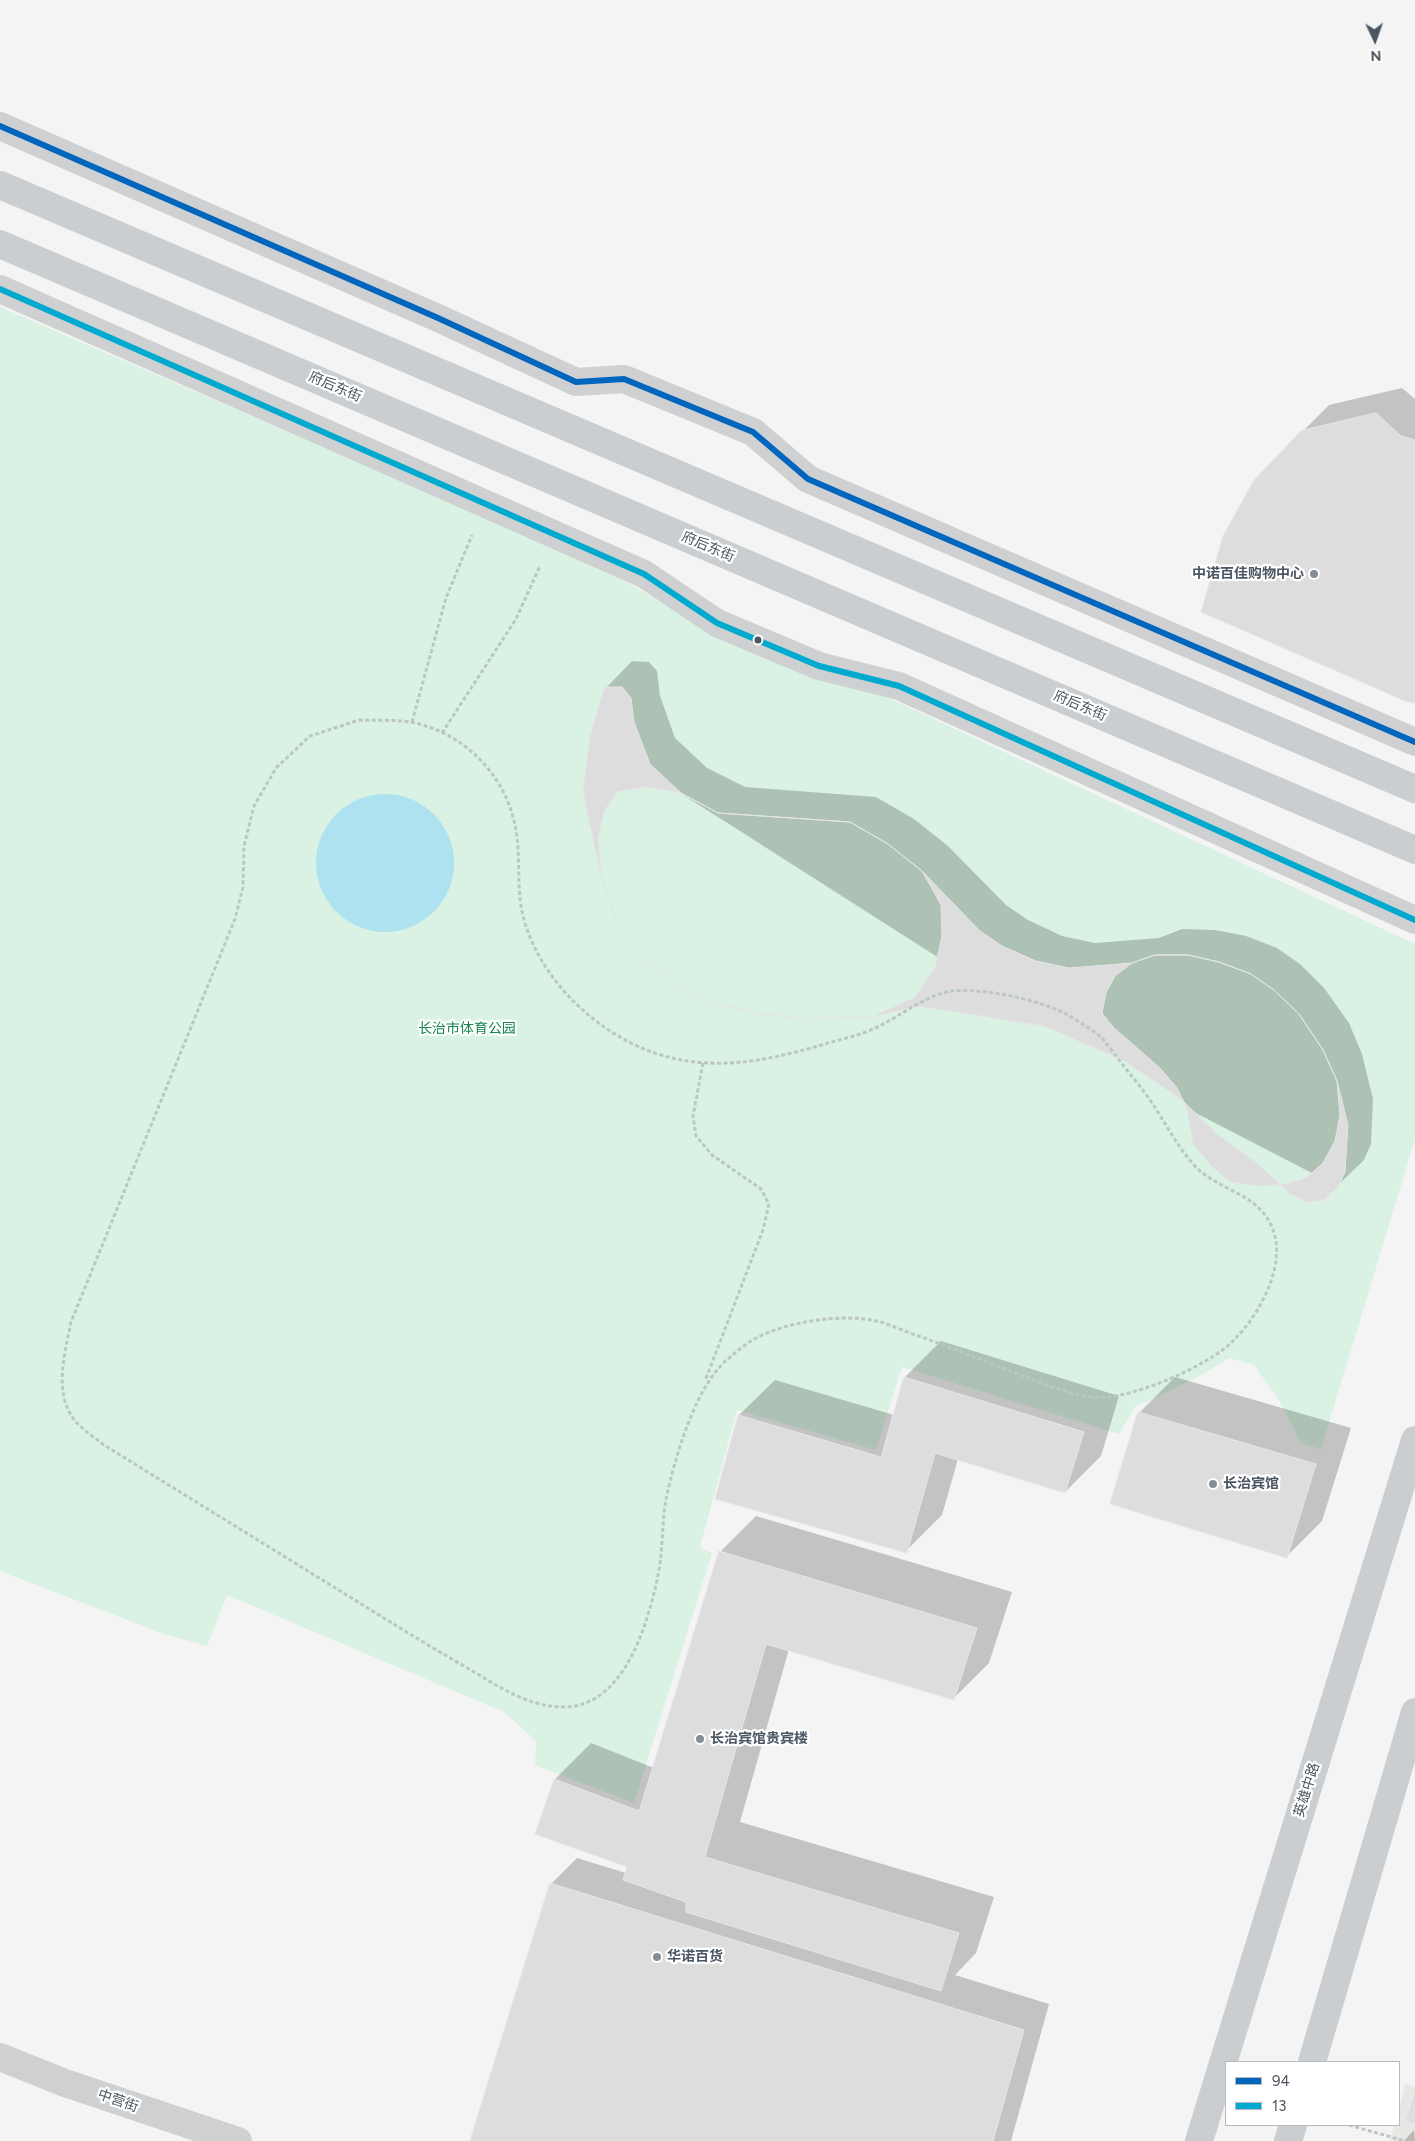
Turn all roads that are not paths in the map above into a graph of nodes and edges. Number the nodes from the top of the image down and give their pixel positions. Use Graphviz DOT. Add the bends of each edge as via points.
graph roads {
  1 [pos="0,126"];
  2 [pos="0,184"];
  3 [pos="0,244"];
  4 [pos="0,289"];
  5 [pos="1415,742"];
  6 [pos="1415,789"];
  7 [pos="1415,850"];
  8 [pos="1415,920"];
  9 [pos="1415,1440"];
  10 [pos="1415,1712"];
  11 [pos="0,2057"];
  12 [pos="1312,2061"];
  13 [pos="1293,2126"];
  14 [pos="238,2141"];
  15 [pos="1198,2141"];
  16 [pos="1288,2141"];
  1 -- 5 [label="street" via="576,382 624,379 753,432 808,479"];
  2 -- 6 [label="main road"];
  3 -- 7 [label="main road, 府后东街"];
  4 -- 8 [label="street" via="644,574 717,623 819,666 899,686"];
  9 -- 15 [label="main road, 英雄中路"];
  10 -- 12 [label="main road"];
  11 -- 14 [label="street, 中营街" via="65,2083"];
  13 -- 16 [label="main road"];
}
